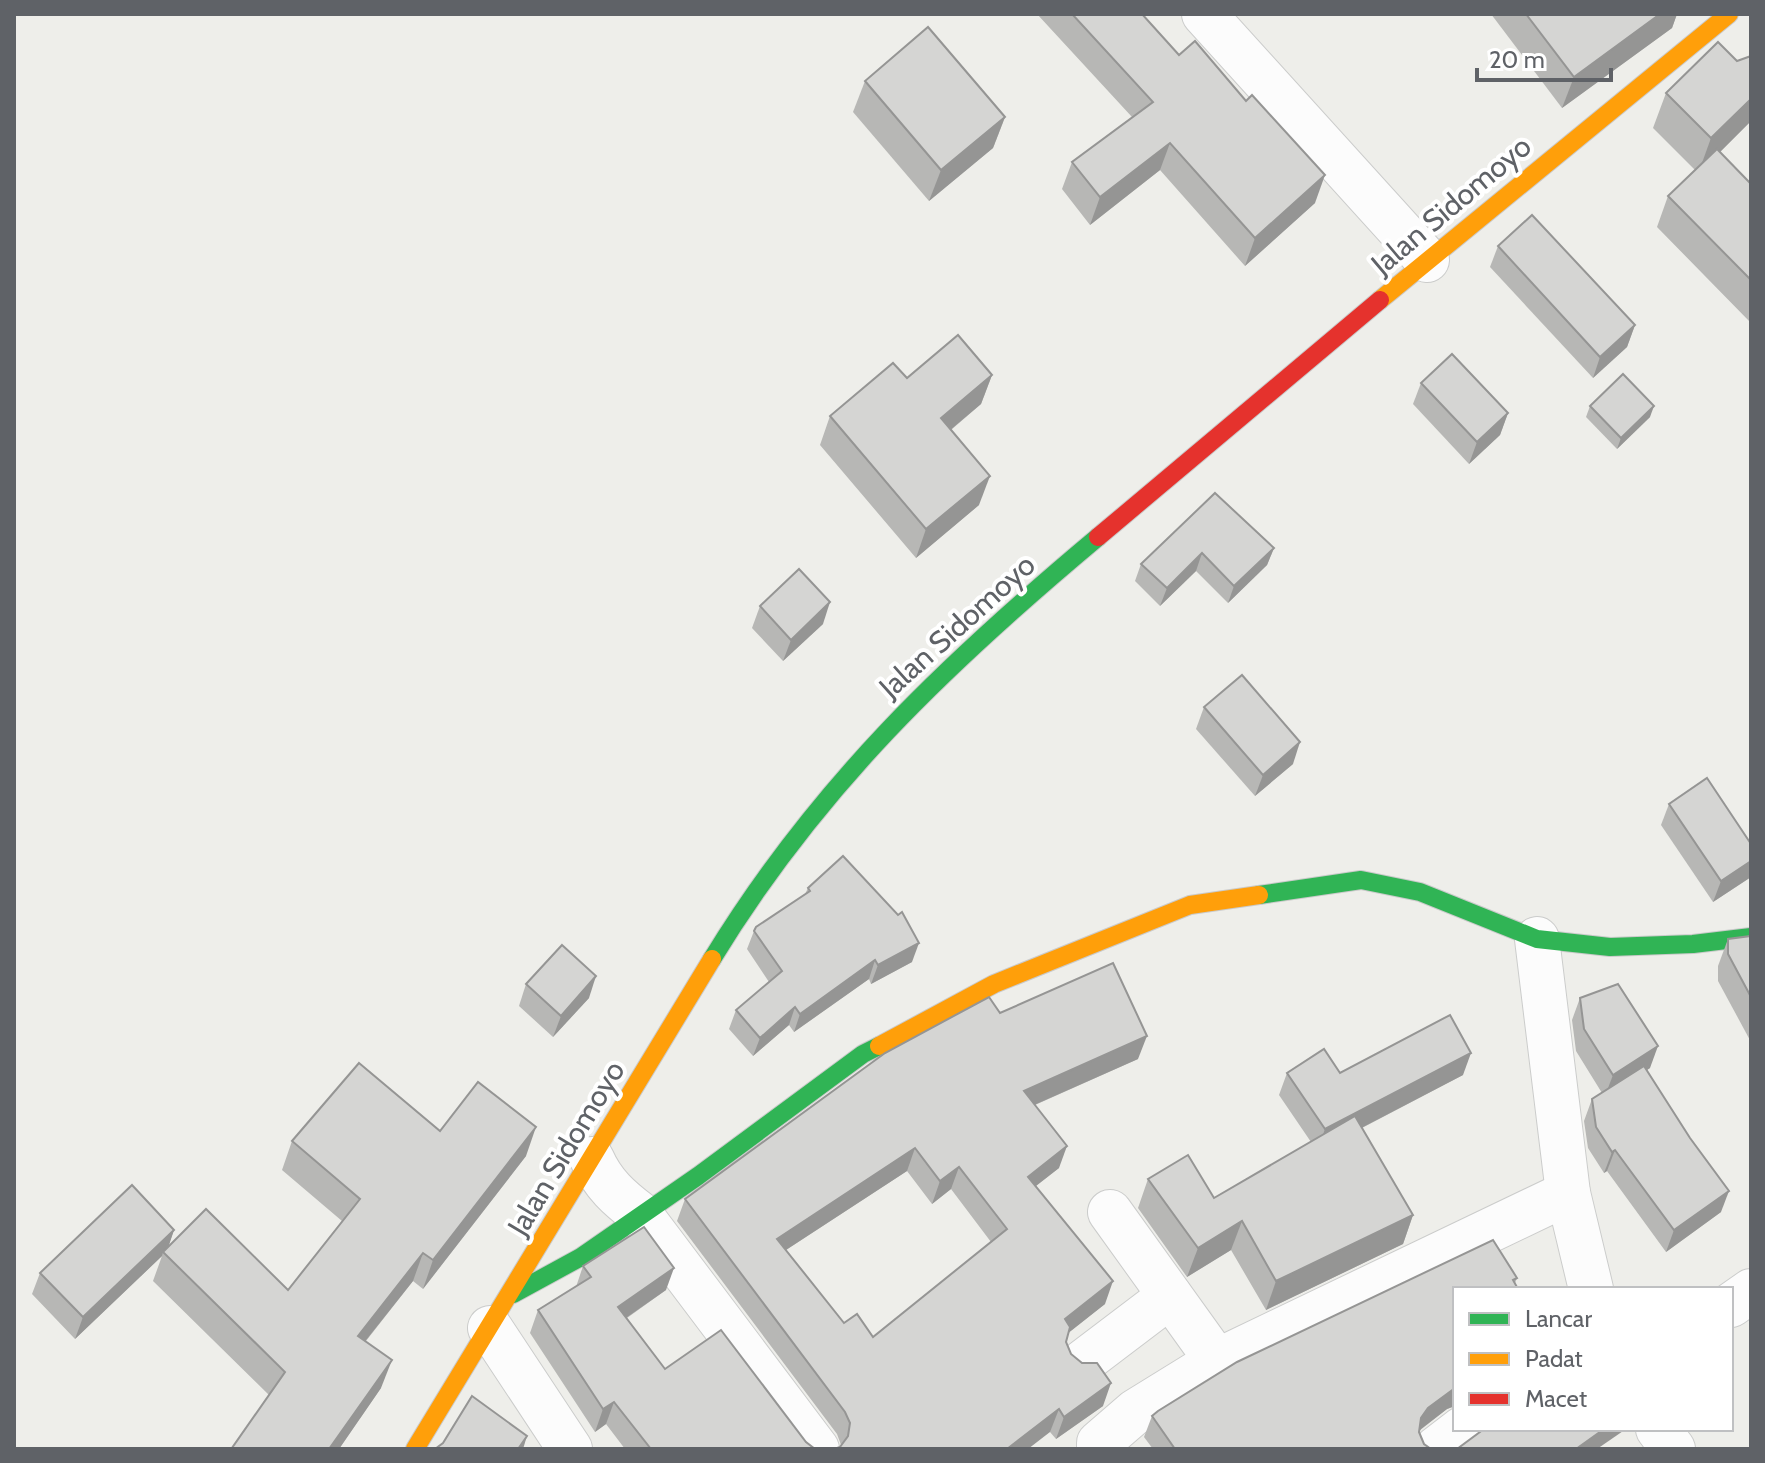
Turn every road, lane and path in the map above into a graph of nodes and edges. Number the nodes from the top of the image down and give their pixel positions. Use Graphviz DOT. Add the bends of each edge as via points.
graph roads {
  1 [pos="1204,14"];
  2 [pos="1729,14"];
  3 [pos="1427,260"];
  4 [pos="1751,937"];
  5 [pos="1537,939"];
  6 [pos="592,1159"];
  7 [pos="1568,1193"];
  8 [pos="1110,1212"];
  9 [pos="640,1214"];
  10 [pos="1591,1287"];
  11 [pos="1751,1291"];
  12 [pos="1170,1296"];
  13 [pos="1733,1304"];
  14 [pos="500,1312"];
  15 [pos="1217,1361"];
  16 [pos="1083,1362"];
  17 [pos="1459,1431"];
  18 [pos="1660,1431"];
  19 [pos="415,1449"];
  20 [pos="570,1449"];
  21 [pos="817,1449"];
  22 [pos="1099,1449"];
  23 [pos="1436,1449"];
  24 [pos="1673,1449"];
  1 -- 3 [label="street"];
  2 -- 3 [label="main road, Jalan Sidomoyo"];
  3 -- 6 [label="main road, Jalan Sidomoyo" via="1032,594 882,733 771,871 699,978"];
  4 -- 5 [label="main road" via="1610,947"];
  5 -- 7 [label="street"];
  5 -- 9 [label="main road" via="1420,892 1361,880 1190,905 994,984 863,1054"];
  6 -- 9 [label="street" via="599,1177"];
  6 -- 14 [label="main road, Jalan Sidomoyo"];
  7 -- 10 [label="street"];
  7 -- 15 [label="street"];
  8 -- 12 [label="street"];
  9 -- 14 [label="main road"];
  9 -- 21 [label="street"];
  11 -- 13 [label="street"];
  12 -- 15 [label="street"];
  12 -- 16 [label="street"];
  14 -- 19 [label="main road, Jalan Sidomoyo"];
  14 -- 20 [label="street"];
  15 -- 22 [label="street" via="1136,1411 1099,1443"];
  17 -- 23 [label="street"];
  18 -- 24 [label="street"];
}
